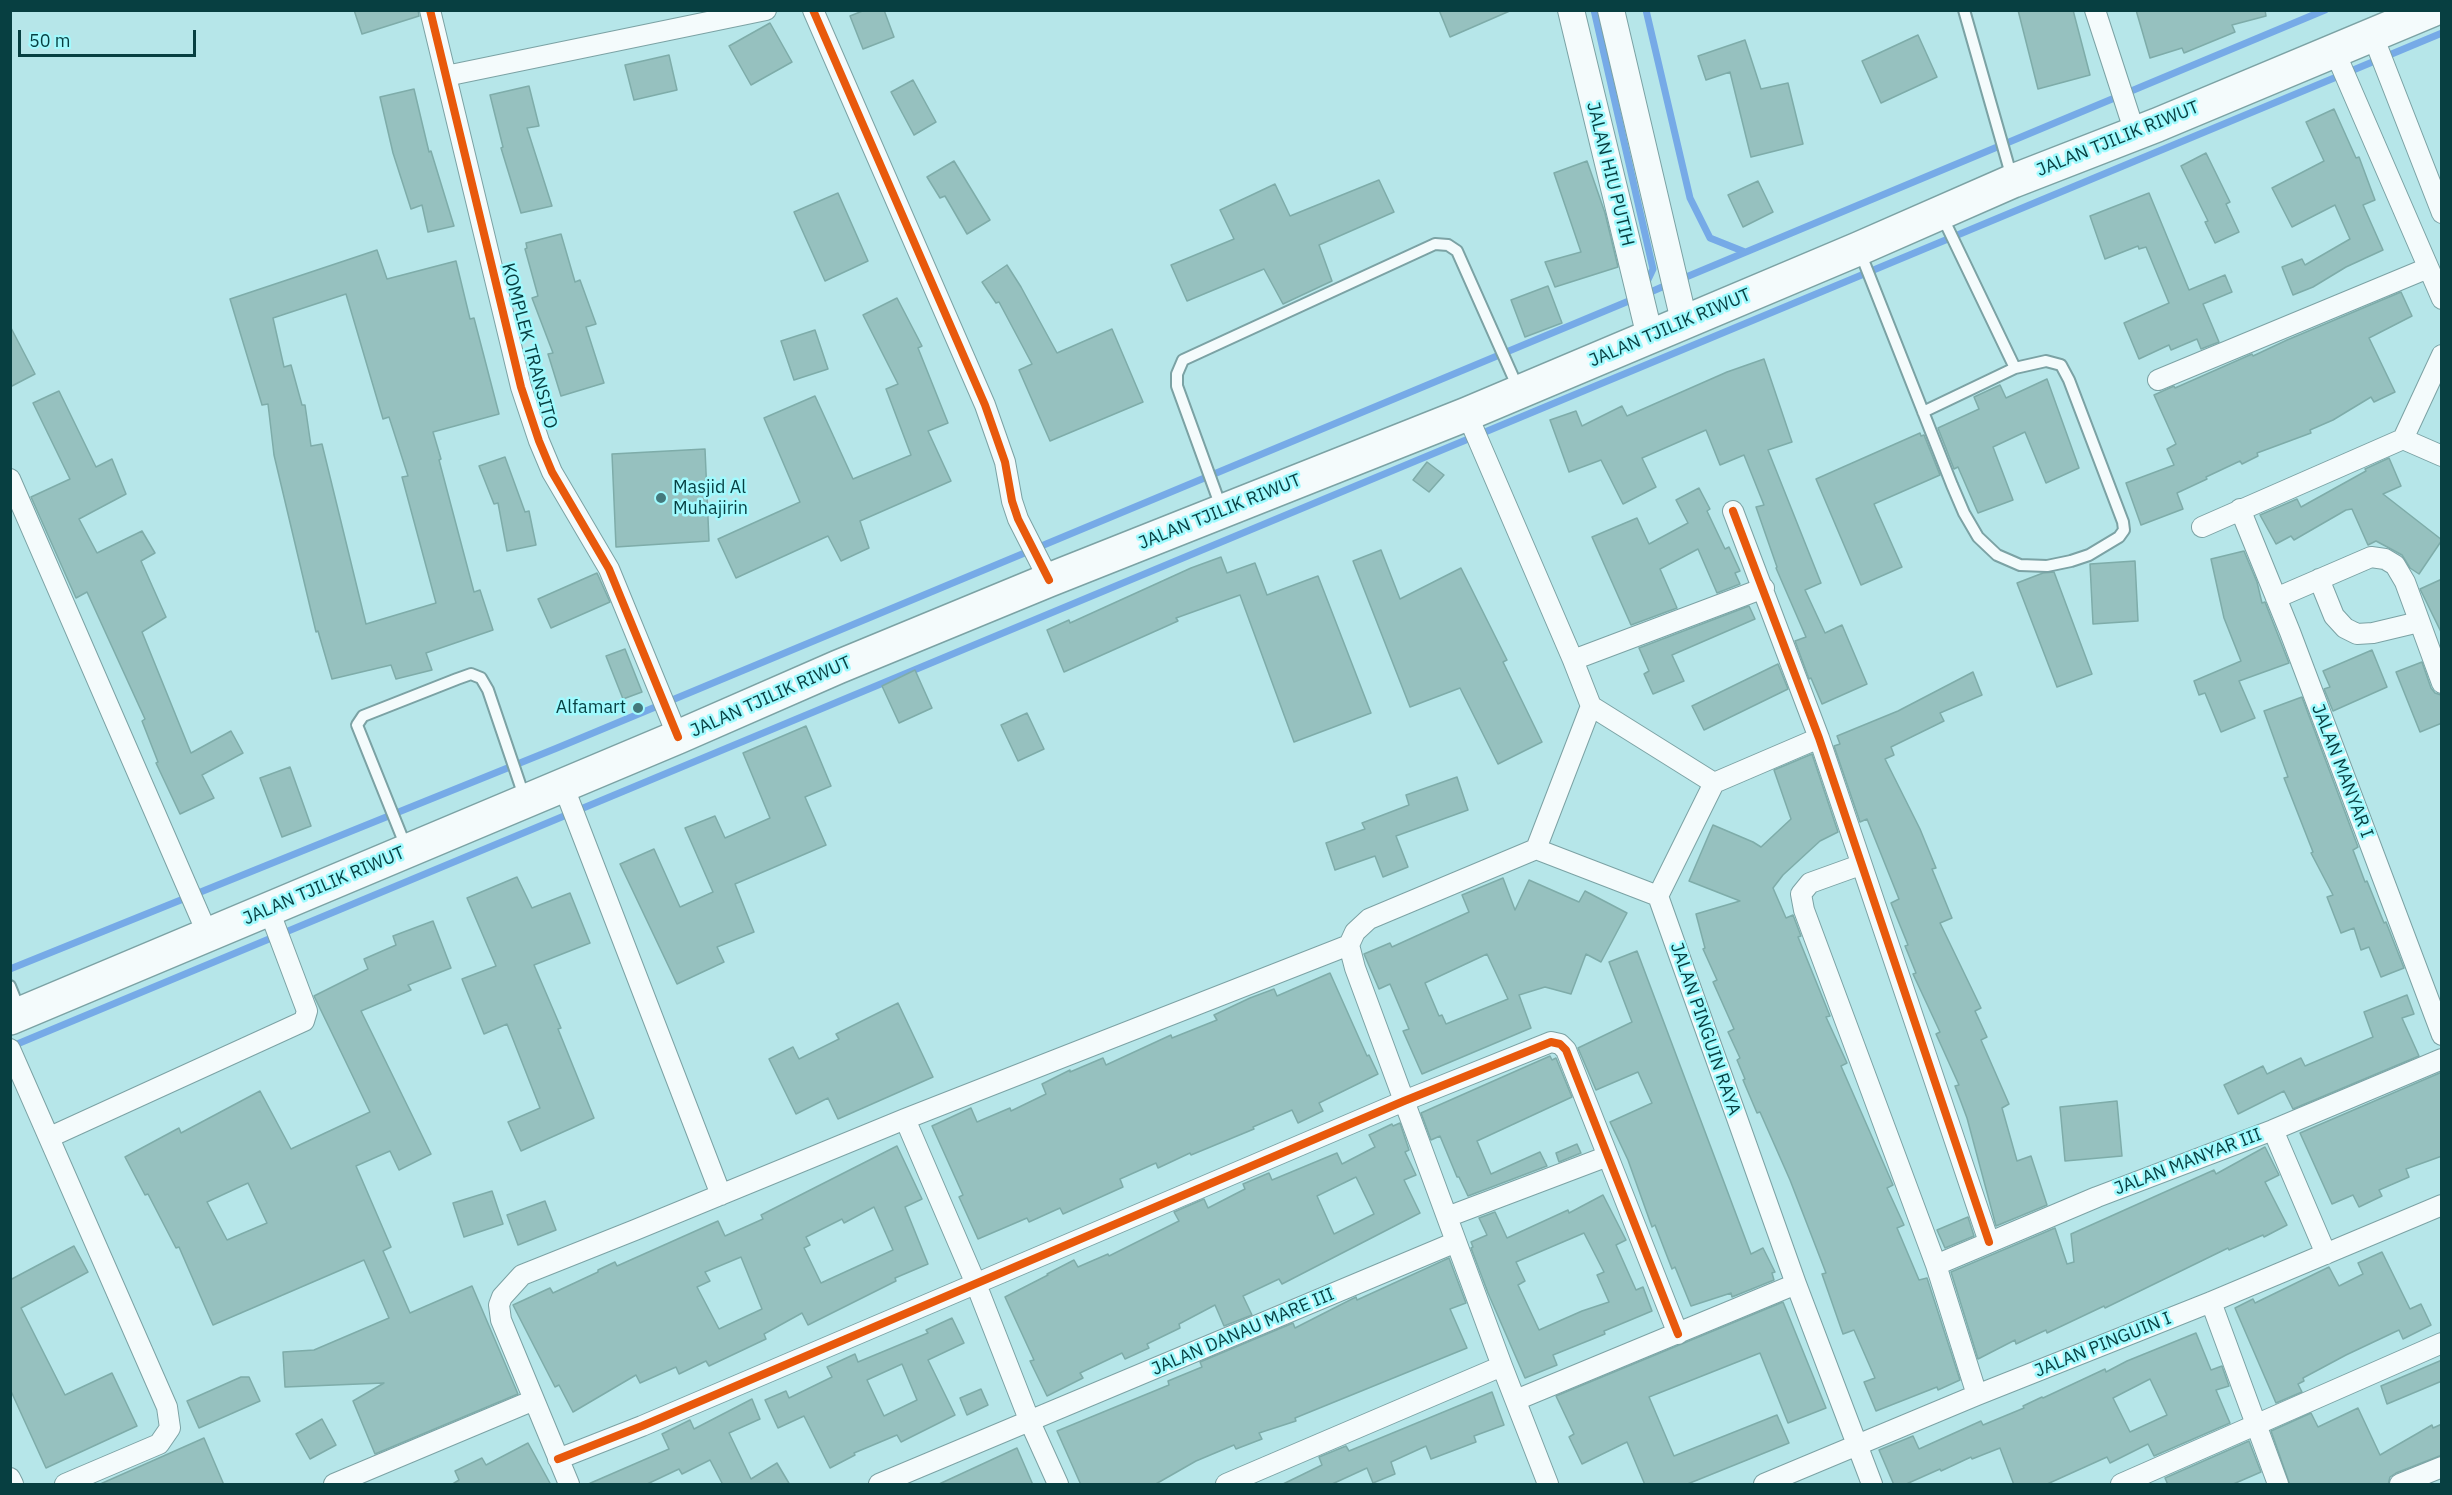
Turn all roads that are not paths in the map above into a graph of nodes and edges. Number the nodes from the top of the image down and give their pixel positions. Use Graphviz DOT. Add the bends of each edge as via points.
graph roads {
  1 [pos="430,10"];
  2 [pos="766,10"];
  3 [pos="813,10"];
  4 [pos="1571,10"];
  5 [pos="1611,10"];
  6 [pos="1964,10"];
  7 [pos="2095,10"];
  8 [pos="2432,10"];
  9 [pos="2373,36"];
  10 [pos="2335,52"];
  11 [pos="446,76"];
  12 [pos="2135,133"];
  13 [pos="2013,181"];
  14 [pos="1941,213"];
  15 [pos="2442,213"];
  16 [pos="1858,249"];
  17 [pos="2428,268"];
  18 [pos="2442,299"];
  19 [pos="1684,321"];
  20 [pos="1650,337"];
  21 [pos="2442,355"];
  22 [pos="2015,368"];
  23 [pos="2158,380"];
  24 [pos="1520,391"];
  25 [pos="1923,412"];
  26 [pos="1467,414"];
  27 [pos="2403,439"];
  28 [pos="2442,456"];
  29 [pos="10,480"];
  30 [pos="2240,509"];
  31 [pos="1222,510"];
  32 [pos="1733,511"];
  33 [pos="2202,527"];
  34 [pos="2319,579"];
  35 [pos="1049,580"];
  36 [pos="1764,588"];
  37 [pos="2276,598"];
  38 [pos="2419,622"];
  39 [pos="1573,660"];
  40 [pos="2442,683"];
  41 [pos="1591,706"];
  42 [pos="678,737"];
  43 [pos="1819,738"];
  44 [pos="1714,783"];
  45 [pos="563,785"];
  46 [pos="525,801"];
  47 [pos="1536,849"];
  48 [pos="408,850"];
  49 [pos="1860,865"];
  50 [pos="1658,896"];
  51 [pos="269,910"];
  52 [pos="208,935"];
  53 [pos="1349,945"];
  54 [pos="14,1006"];
  55 [pos="2442,1035"];
  56 [pos="10,1049"];
  57 [pos="2442,1059"];
  58 [pos="1404,1101"];
  59 [pos="905,1119"];
  60 [pos="2273,1130"];
  61 [pos="50,1137"];
  62 [pos="1608,1156"];
  63 [pos="721,1195"];
  64 [pos="2442,1205"];
  65 [pos="1447,1217"];
  66 [pos="1456,1242"];
  67 [pos="1989,1242"];
  68 [pos="2326,1254"];
  69 [pos="1935,1265"];
  70 [pos="976,1284"];
  71 [pos="1796,1284"];
  72 [pos="2211,1302"];
  73 [pos="1678,1334"];
  74 [pos="2442,1343"];
  75 [pos="1502,1366"];
  76 [pos="1977,1395"];
  77 [pos="534,1400"];
  78 [pos="1516,1400"];
  79 [pos="1030,1422"];
  80 [pos="2255,1424"];
  81 [pos="1856,1446"];
  82 [pos="558,1459"];
  83 [pos="2442,1467"];
  84 [pos="10,1478"];
  85 [pos="13,1485"];
  86 [pos="65,1485"];
  87 [pos="334,1485"];
  88 [pos="569,1485"];
  89 [pos="879,1485"];
  90 [pos="1058,1485"];
  91 [pos="1226,1485"];
  92 [pos="1548,1485"];
  93 [pos="1764,1485"];
  94 [pos="1872,1485"];
  95 [pos="2121,1485"];
  96 [pos="2278,1485"];
  97 [pos="2400,1485"];
  1 -- 11 [label="street, KOMPLEK TRANSITO"];
  2 -- 11 [label="street"];
  3 -- 35 [label="street" via="985,405 1005,462 1018,519"];
  4 -- 20 [label="street, JALAN HIU PUTIH"];
  5 -- 19 [label="street"];
  6 -- 13 [label="lane"];
  7 -- 12 [label="street"];
  8 -- 9 [label="highway, JALAN TJILIK RIWUT"];
  9 -- 10 [label="highway, JALAN TJILIK RIWUT"];
  9 -- 15 [label="street"];
  10 -- 12 [label="highway, JALAN TJILIK RIWUT"];
  10 -- 17 [label="street"];
  11 -- 42 [label="street, KOMPLEK TRANSITO" via="521,387 539,441 552,472 609,569"];
  12 -- 13 [label="highway, JALAN TJILIK RIWUT"];
  13 -- 14 [label="highway, JALAN TJILIK RIWUT"];
  14 -- 16 [label="highway, JALAN TJILIK RIWUT"];
  14 -- 22 [label="lane"];
  16 -- 19 [label="highway, JALAN TJILIK RIWUT"];
  16 -- 25 [label="lane"];
  17 -- 18 [label="street"];
  17 -- 23 [label="street"];
  19 -- 20 [label="highway, JALAN TJILIK RIWUT"];
  20 -- 24 [label="highway, JALAN TJILIK RIWUT"];
  21 -- 27 [label="street"];
  22 -- 25 [label="lane"];
  22 -- 25 [label="lane" via="2046,361 2061,365 2069,380 2124,530 2089,555 2047,566 2020,565 1997,555 1978,537 1964,513"];
  24 -- 26 [label="highway, JALAN TJILIK RIWUT"];
  24 -- 31 [label="lane" via="1457,251 1448,244 1435,244 1183,360 1177,386"];
  26 -- 31 [label="highway, JALAN TJILIK RIWUT"];
  26 -- 39 [label="street"];
  27 -- 28 [label="street"];
  27 -- 30 [label="street"];
  29 -- 52 [label="street"];
  30 -- 33 [label="street"];
  30 -- 37 [label="street, JALAN MANYAR I"];
  31 -- 35 [label="highway, JALAN TJILIK RIWUT"];
  32 -- 36 [label="street"];
  34 -- 37 [label="street"];
  34 -- 38 [label="street" via="2334,616 2357,634"];
  34 -- 38 [label="street" via="2371,557 2385,559 2395,565 2405,582"];
  35 -- 42 [label="highway, JALAN TJILIK RIWUT"];
  36 -- 39 [label="street"];
  36 -- 43 [label="street"];
  37 -- 55 [label="street, JALAN MANYAR I"];
  38 -- 40 [label="street"];
  39 -- 41 [label="street"];
  41 -- 44 [label="street"];
  41 -- 47 [label="street"];
  42 -- 45 [label="highway, JALAN TJILIK RIWUT"];
  43 -- 44 [label="street"];
  43 -- 49 [label="street"];
  44 -- 50 [label="street"];
  45 -- 46 [label="highway, JALAN TJILIK RIWUT"];
  45 -- 63 [label="street"];
  46 -- 48 [label="highway, JALAN TJILIK RIWUT"];
  46 -- 48 [label="lane" via="488,690 480,678 471,674 363,716 357,725"];
  47 -- 50 [label="street"];
  47 -- 53 [label="street" via="1369,919 1355,932"];
  48 -- 51 [label="highway, JALAN TJILIK RIWUT"];
  49 -- 67 [label="street"];
  49 -- 69 [label="street" via="1810,883 1801,894 1804,910"];
  50 -- 71 [label="street, JALAN PINGUIN RAYA"];
  51 -- 52 [label="highway, JALAN TJILIK RIWUT"];
  51 -- 61 [label="street" via="307,1011 304,1022"];
  52 -- 54 [label="highway, JALAN TJILIK RIWUT"];
  53 -- 58 [label="street"];
  53 -- 59 [label="street"];
  56 -- 61 [label="street"];
  57 -- 60 [label="street, JALAN MANYAR III"];
  58 -- 62 [label="street" via="1551,1042 1560,1044 1566,1050"];
  58 -- 65 [label="street"];
  58 -- 70 [label="street"];
  59 -- 63 [label="street"];
  59 -- 70 [label="street"];
  60 -- 67 [label="street, JALAN MANYAR III"];
  60 -- 68 [label="street"];
  61 -- 86 [label="street" via="167,1407 170,1428 159,1444"];
  62 -- 65 [label="street"];
  62 -- 73 [label="street"];
  63 -- 77 [label="street" via="522,1275 512,1284 499,1305 501,1320"];
  64 -- 68 [label="street, JALAN PINGUIN I"];
  65 -- 66 [label="street"];
  66 -- 75 [label="street"];
  66 -- 79 [label="street, JALAN DANAU MARE III"];
  67 -- 69 [label="street, JALAN MANYAR III"];
  68 -- 72 [label="street, JALAN PINGUIN I"];
  69 -- 76 [label="street"];
  70 -- 79 [label="street"];
  70 -- 82 [label="street"];
  71 -- 73 [label="street"];
  71 -- 81 [label="street, JALAN PINGUIN RAYA"];
  72 -- 76 [label="street, JALAN PINGUIN I"];
  72 -- 80 [label="street"];
  73 -- 78 [label="street"];
  74 -- 80 [label="street"];
  75 -- 78 [label="street"];
  75 -- 91 [label="street"];
  76 -- 81 [label="street, JALAN PINGUIN I"];
  77 -- 82 [label="street"];
  77 -- 87 [label="street"];
  78 -- 92 [label="street"];
  79 -- 89 [label="street, JALAN DANAU MARE III"];
  79 -- 90 [label="street"];
  80 -- 95 [label="street"];
  80 -- 96 [label="street"];
  81 -- 93 [label="street, JALAN PINGUIN I"];
  81 -- 94 [label="street, JALAN PINGUIN RAYA"];
  82 -- 88 [label="street"];
  83 -- 97 [label="street"];
  84 -- 85 [label="street"];
}
